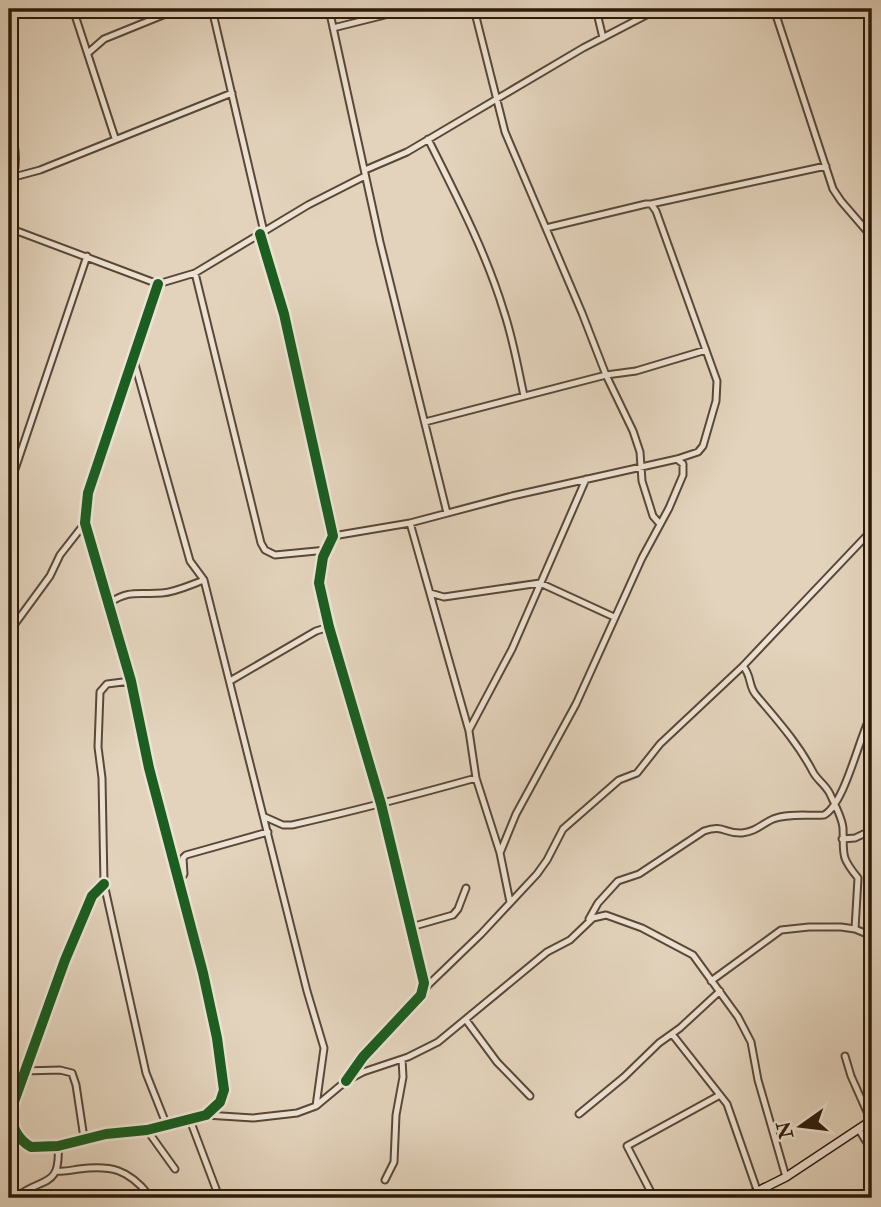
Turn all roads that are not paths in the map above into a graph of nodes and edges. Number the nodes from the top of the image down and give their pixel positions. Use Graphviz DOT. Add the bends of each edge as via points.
graph roads {
  1 [pos="73,9"];
  2 [pos="178,9"];
  3 [pos="212,9"];
  4 [pos="328,9"];
  5 [pos="409,9"];
  6 [pos="474,9"];
  7 [pos="596,9"];
  8 [pos="658,9"];
  9 [pos="774,9"];
  10 [pos="333,28"];
  11 [pos="603,37"];
  12 [pos="88,53"];
  13 [pos="232,93"];
  14 [pos="495,99"];
  15 [pos="9,124"];
  16 [pos="115,138"];
  17 [pos="428,139"];
  18 [pos="826,166"];
  19 [pos="365,173"];
  20 [pos="14,177"];
  21 [pos="9,192"];
  22 [pos="651,204"];
  23 [pos="9,228"];
  24 [pos="546,228"];
  25 [pos="262,233"];
  26 [pos="872,237"];
  27 [pos="87,256"];
  28 [pos="195,273"];
  29 [pos="158,284"];
  30 [pos="706,350"];
  31 [pos="134,360"];
  32 [pos="606,375"];
  33 [pos="524,396"];
  34 [pos="425,422"];
  35 [pos="677,459"];
  36 [pos="642,467"];
  37 [pos="586,479"];
  38 [pos="9,487"];
  39 [pos="447,513"];
  40 [pos="85,523"];
  41 [pos="410,523"];
  42 [pos="660,524"];
  43 [pos="872,530"];
  44 [pos="333,537"];
  45 [pos="327,550"];
  46 [pos="204,580"];
  47 [pos="540,583"];
  48 [pos="430,593"];
  49 [pos="108,603"];
  50 [pos="614,617"];
  51 [pos="329,627"];
  52 [pos="9,632"];
  53 [pos="743,666"];
  54 [pos="131,681"];
  55 [pos="230,681"];
  56 [pos="872,713"];
  57 [pos="469,731"];
  58 [pos="476,778"];
  59 [pos="381,804"];
  60 [pos="834,806"];
  61 [pos="265,817"];
  62 [pos="872,830"];
  63 [pos="268,832"];
  64 [pos="842,839"];
  65 [pos="500,853"];
  66 [pos="180,880"];
  67 [pos="104,884"];
  68 [pos="466,888"];
  69 [pos="510,902"];
  70 [pos="588,922"];
  71 [pos="411,927"];
  72 [pos="855,929"];
  73 [pos="872,936"];
  74 [pos="711,981"];
  75 [pos="423,990"];
  76 [pos="720,991"];
  77 [pos="466,1020"];
  78 [pos="672,1034"];
  79 [pos="845,1056"];
  80 [pos="402,1059"];
  81 [pos="24,1071"];
  82 [pos="346,1081"];
  83 [pos="720,1095"];
  84 [pos="530,1096"];
  85 [pos="316,1106"];
  86 [pos="579,1114"];
  87 [pos="206,1115"];
  88 [pos="190,1119"];
  89 [pos="872,1121"];
  90 [pos="167,1126"];
  91 [pos="146,1130"];
  92 [pos="859,1130"];
  93 [pos="84,1138"];
  94 [pos="58,1146"];
  95 [pos="872,1151"];
  96 [pos="175,1169"];
  97 [pos="57,1171"];
  98 [pos="786,1177"];
  99 [pos="385,1180"];
  100 [pos="761,1189"];
  101 [pos="149,1195"];
  102 [pos="15,1198"];
  103 [pos="216,1198"];
  104 [pos="654,1198"];
  105 [pos="744,1198"];
  106 [pos="768,1198"];
  1 -- 12 [label="street"];
  2 -- 12 [label="street" via="104,38"];
  3 -- 13 [label="street"];
  4 -- 10 [label="street"];
  5 -- 10 [label="street"];
  6 -- 14 [label="street"];
  7 -- 11 [label="street"];
  8 -- 11 [label="street"];
  9 -- 18 [label="street"];
  10 -- 19 [label="street"];
  11 -- 14 [label="street"];
  12 -- 16 [label="street"];
  13 -- 16 [label="street"];
  13 -- 25 [label="street"];
  14 -- 17 [label="street"];
  14 -- 24 [label="street"];
  15 -- 20 [label="street" via="16,155"];
  16 -- 20 [label="street"];
  17 -- 19 [label="street"];
  17 -- 33 [label="street" via="493,280"];
  18 -- 22 [label="street"];
  18 -- 26 [label="street" via="833,189"];
  19 -- 25 [label="street"];
  19 -- 34 [label="street"];
  20 -- 21 [label="street"];
  22 -- 24 [label="street"];
  22 -- 30 [label="street"];
  23 -- 27 [label="street"];
  24 -- 32 [label="street"];
  25 -- 28 [label="street"];
  25 -- 44 [label="street"];
  27 -- 29 [label="street"];
  27 -- 38 [label="street"];
  28 -- 29 [label="street"];
  28 -- 45 [label="street" via="261,543 275,555"];
  29 -- 31 [label="street"];
  30 -- 32 [label="street"];
  30 -- 35 [label="street" via="717,381 711,426 698,452"];
  31 -- 40 [label="street" via="88,493"];
  31 -- 46 [label="street" via="190,561"];
  32 -- 33 [label="street"];
  32 -- 36 [label="street" via="633,431"];
  33 -- 34 [label="street"];
  34 -- 39 [label="street"];
  35 -- 36 [label="street"];
  35 -- 42 [label="street" via="683,464 683,475"];
  36 -- 37 [label="street"];
  36 -- 42 [label="street" via="649,506"];
  37 -- 39 [label="street"];
  37 -- 47 [label="street"];
  39 -- 41 [label="street"];
  40 -- 49 [label="street"];
  40 -- 52 [label="street"];
  41 -- 44 [label="street"];
  41 -- 48 [label="street"];
  42 -- 50 [label="street"];
  43 -- 53 [label="street"];
  44 -- 45 [label="street"];
  45 -- 51 [label="street" via="319,583"];
  46 -- 49 [label="street" via="177,590 121,596"];
  46 -- 55 [label="street"];
  47 -- 48 [label="street" via="444,597"];
  47 -- 50 [label="street"];
  47 -- 57 [label="street" via="507,660"];
  48 -- 57 [label="street"];
  49 -- 54 [label="street"];
  50 -- 65 [label="street" via="576,704"];
  51 -- 55 [label="street"];
  51 -- 59 [label="street"];
  53 -- 60 [label="street" via="754,693 803,752"];
  53 -- 69 [label="street" via="660,744 637,773 619,780 563,830 547,860"];
  54 -- 66 [label="street"];
  54 -- 67 [label="street" via="107,684 100,692"];
  55 -- 61 [label="street"];
  56 -- 60 [label="street"];
  57 -- 58 [label="street"];
  58 -- 59 [label="street"];
  58 -- 65 [label="street"];
  59 -- 61 [label="street" via="292,825"];
  59 -- 71 [label="street"];
  60 -- 64 [label="street" via="844,827"];
  60 -- 70 [label="street" via="824,815 774,819 744,832 731,833 721,827 704,831 639,874 612,885"];
  61 -- 63 [label="street"];
  62 -- 64 [label="street"];
  63 -- 66 [label="street" via="186,855"];
  63 -- 85 [label="street" via="324,1048"];
  64 -- 72 [label="street" via="845,862 858,878"];
  65 -- 69 [label="street"];
  66 -- 87 [label="street" via="224,1090 220,1102"];
  67 -- 81 [label="street" via="87,908"];
  67 -- 90 [label="street" via="146,1073"];
  68 -- 71 [label="street" via="453,915"];
  69 -- 75 [label="street"];
  70 -- 74 [label="street" via="606,915 668,940 693,955"];
  70 -- 77 [label="street"];
  71 -- 75 [label="street"];
  72 -- 73 [label="street"];
  72 -- 74 [label="street" via="781,930"];
  74 -- 76 [label="street"];
  75 -- 82 [label="street"];
  76 -- 78 [label="street"];
  76 -- 98 [label="street" via="751,1042"];
  77 -- 80 [label="street" via="438,1042"];
  77 -- 84 [label="street"];
  78 -- 83 [label="street"];
  78 -- 86 [label="street"];
  79 -- 89 [label="street"];
  80 -- 82 [label="street"];
  80 -- 99 [label="street" via="394,1162"];
  81 -- 93 [label="street" via="72,1073"];
  81 -- 94 [label="street" via="11,1110 14,1128 31,1147"];
  82 -- 85 [label="street"];
  83 -- 100 [label="street"];
  83 -- 104 [label="street" via="626,1146"];
  85 -- 87 [label="street" via="253,1118"];
  87 -- 88 [label="street"];
  88 -- 90 [label="street"];
  88 -- 103 [label="street"];
  89 -- 92 [label="street"];
  90 -- 91 [label="street"];
  91 -- 93 [label="street"];
  91 -- 96 [label="street"];
  92 -- 95 [label="street"];
  92 -- 98 [label="street"];
  93 -- 94 [label="street"];
  94 -- 97 [label="street"];
  97 -- 101 [label="street" via="110,1167 138,1181"];
  97 -- 102 [label="street"];
  98 -- 100 [label="street"];
  100 -- 105 [label="street"];
  100 -- 106 [label="street"];
}
